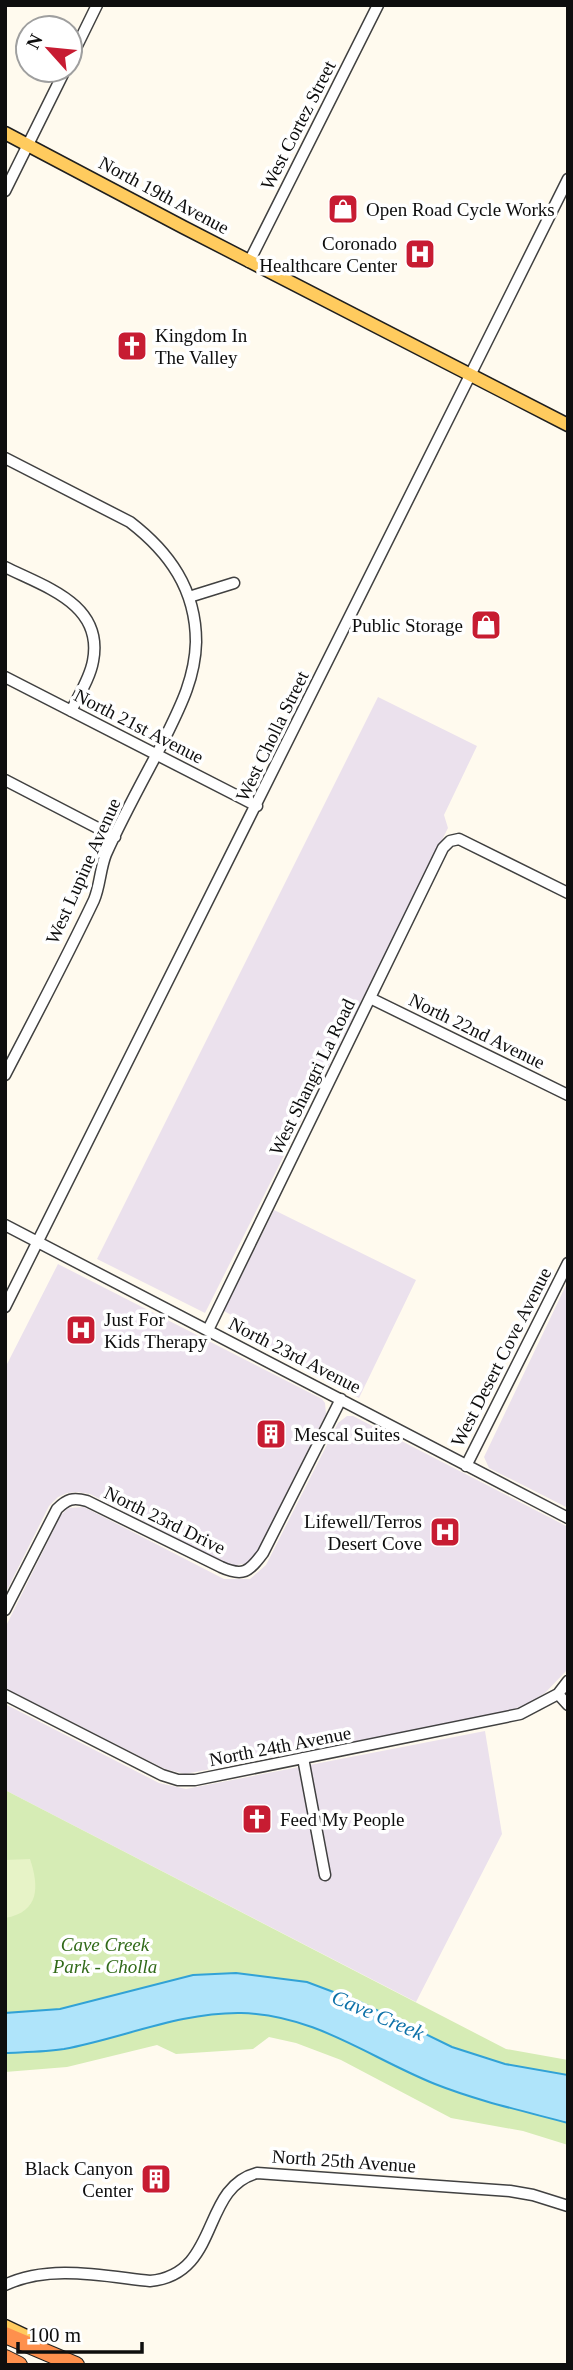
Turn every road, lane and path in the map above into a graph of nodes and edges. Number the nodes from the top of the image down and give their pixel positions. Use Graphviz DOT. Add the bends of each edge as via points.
graph roads {
  1 [pos="97,5"];
  2 [pos="378,5"];
  3 [pos="84,31"];
  4 [pos="58,84"];
  5 [pos="5,132"];
  6 [pos="28,145"];
  7 [pos="568,179"];
  8 [pos="5,191"];
  9 [pos="249,261"];
  10 [pos="470,374"];
  11 [pos="568,425"];
  12 [pos="5,458"];
  13 [pos="5,567"];
  14 [pos="234,583"];
  15 [pos="189,597"];
  16 [pos="5,677"];
  17 [pos="71,710"];
  18 [pos="156,754"];
  19 [pos="5,780"];
  20 [pos="257,806"];
  21 [pos="115,836"];
  22 [pos="568,892"];
  23 [pos="370,998"];
  24 [pos="5,1075"];
  25 [pos="568,1095"];
  26 [pos="5,1225"];
  27 [pos="37,1242"];
  28 [pos="568,1263"];
  29 [pos="5,1307"];
  30 [pos="208,1330"];
  31 [pos="341,1399"];
  32 [pos="466,1466"];
  33 [pos="568,1518"];
  34 [pos="5,1610"];
  35 [pos="568,1681"];
  36 [pos="558,1694"];
  37 [pos="5,1695"];
  38 [pos="568,1705"];
  39 [pos="303,1758"];
  40 [pos="325,1875"];
  41 [pos="568,2206"];
  42 [pos="5,2285"];
  43 [pos="5,2326"];
  44 [pos="5,2335"];
  45 [pos="5,2358"];
  46 [pos="19,2365"];
  47 [pos="76,2365"];
  48 [pos="82,2365"];
  1 -- 3 [label="street"];
  2 -- 9 [label="street, West Cortez Street"];
  4 -- 6 [label="street"];
  5 -- 6 [label="main road, North 19th Avenue"];
  6 -- 8 [label="street"];
  6 -- 9 [label="main road, North 19th Avenue"];
  7 -- 10 [label="street, West Cholla Street"];
  9 -- 10 [label="main road, North 19th Avenue"];
  10 -- 11 [label="main road, North 19th Avenue"];
  10 -- 20 [label="street, West Cholla Street"];
  12 -- 15 [label="street, West Lupine Avenue" via="130,522 169,558"];
  13 -- 17 [label="street" via="74,603 93,634 93,662"];
  14 -- 15 [label="street"];
  15 -- 18 [label="street, West Lupine Avenue" via="195,623 194,669"];
  16 -- 17 [label="street, North 21st Avenue"];
  17 -- 18 [label="street, North 21st Avenue"];
  18 -- 20 [label="street, North 21st Avenue"];
  18 -- 21 [label="street, West Lupine Avenue"];
  19 -- 21 [label="street"];
  20 -- 27 [label="street, West Cholla Street"];
  21 -- 24 [label="street, West Lupine Avenue" via="95,897"];
  22 -- 23 [label="street, West Shangri La Road" via="459,839 450,841"];
  23 -- 25 [label="street, North 22nd Avenue"];
  23 -- 30 [label="street, West Shangri La Road"];
  26 -- 27 [label="street, North 23rd Avenue"];
  27 -- 29 [label="street, West Cholla Street"];
  27 -- 30 [label="street, North 23rd Avenue"];
  28 -- 32 [label="street, West Desert Cove Avenue"];
  30 -- 31 [label="street, North 23rd Avenue"];
  31 -- 32 [label="street, North 23rd Avenue"];
  31 -- 34 [label="street, North 23rd Drive" via="263,1553 248,1571 231,1572 76,1498 57,1509"];
  32 -- 33 [label="street, North 23rd Avenue"];
  35 -- 36 [label="street"];
  36 -- 38 [label="street"];
  36 -- 39 [label="street, North 24th Avenue" via="520,1714 491,1722"];
  37 -- 39 [label="street, North 24th Avenue" via="141,1766 178,1780"];
  39 -- 40 [label="street"];
  41 -- 42 [label="street, North 25th Avenue" via="510,2191 257,2173 248,2175 225,2197 200,2249 181,2272 150,2281 53,2272"];
  43 -- 48 [label="main road"];
  44 -- 47 [label="highway"];
  45 -- 46 [label="highway"];
}
